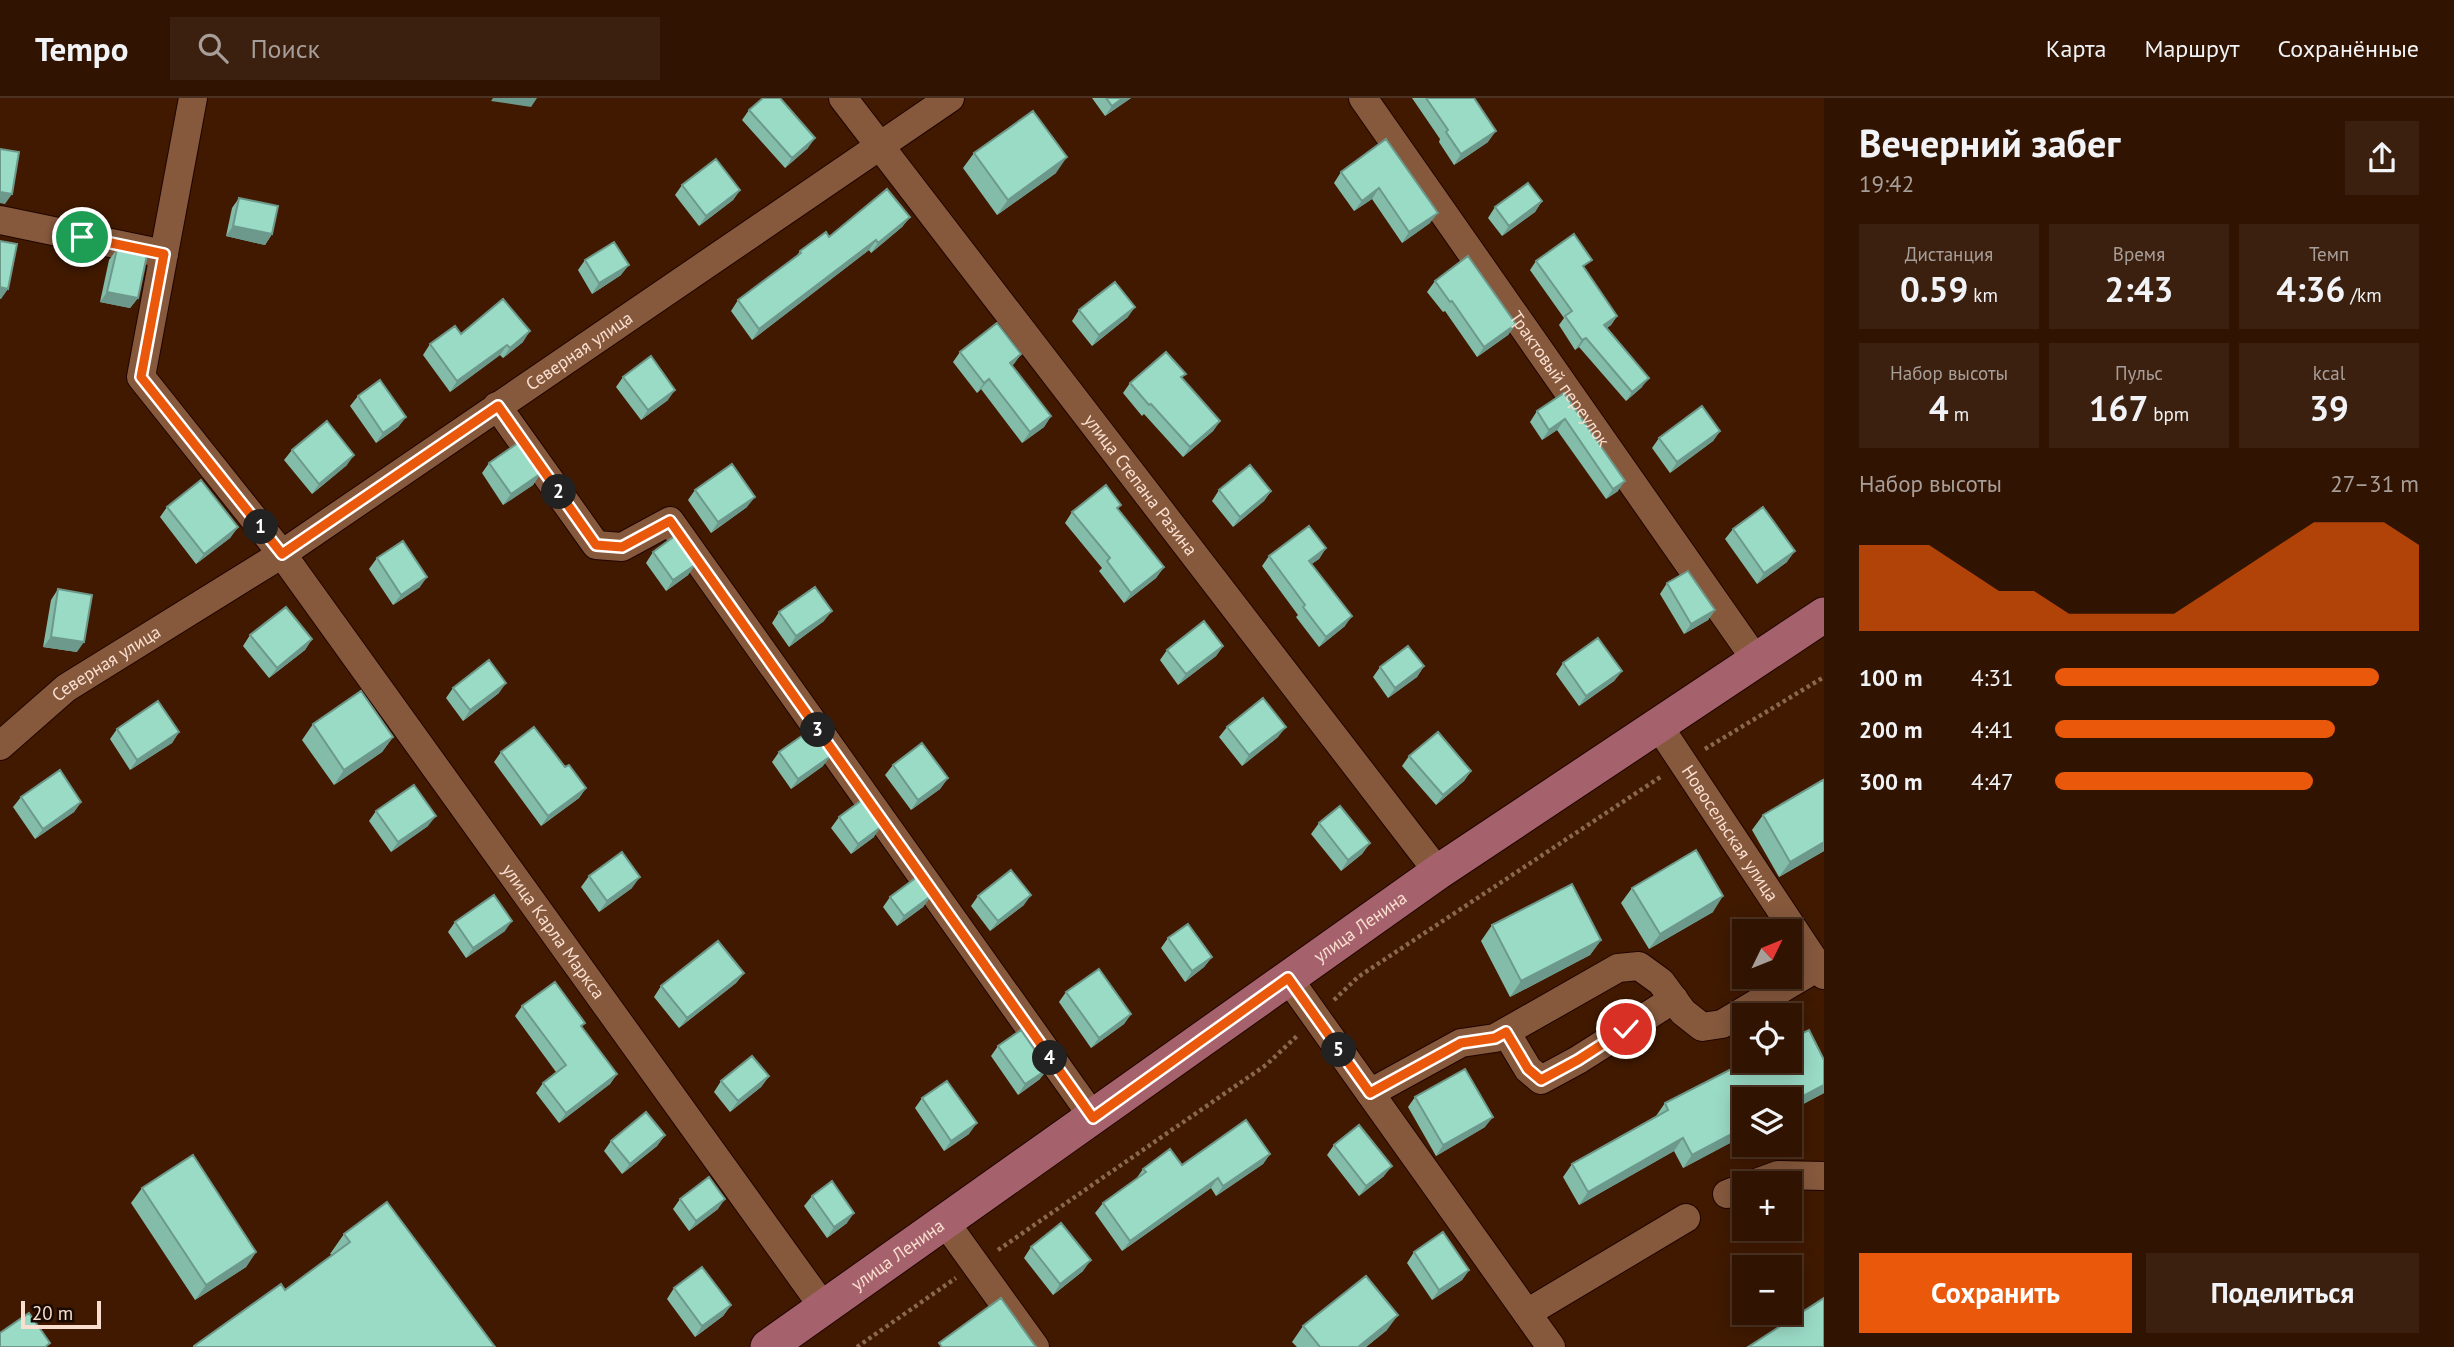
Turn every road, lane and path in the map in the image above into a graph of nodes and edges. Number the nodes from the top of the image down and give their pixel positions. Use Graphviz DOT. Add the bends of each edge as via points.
graph roads {
  1 [pos="193,98"];
  2 [pos="843,98"];
  3 [pos="950,98"];
  4 [pos="1363,98"];
  5 [pos="879,145"];
  6 [pos="0,220"];
  7 [pos="164,254"];
  8 [pos="498,406"];
  9 [pos="282,554"];
  10 [pos="1824,615"];
  11 [pos="1756,660"];
  12 [pos="1658,725"];
  13 [pos="0,746"];
  14 [pos="1437,872"];
  15 [pos="1821,971"];
  16 [pos="1288,978"];
  17 [pos="1674,999"];
  18 [pos="1506,1032"];
  19 [pos="1370,1093"];
  20 [pos="1093,1118"];
  21 [pos="1802,1176"];
  22 [pos="1824,1176"];
  23 [pos="1686,1218"];
  24 [pos="945,1222"];
  25 [pos="824,1308"];
  26 [pos="1527,1313"];
  27 [pos="768,1347"];
  28 [pos="1035,1347"];
  29 [pos="1551,1347"];
  1 -- 7 [label="street, улица Карла Маркса"];
  2 -- 5 [label="street, улица Степана Разина"];
  3 -- 5 [label="street, Северная улица"];
  4 -- 11 [label="street, Трактовый переулок"];
  5 -- 8 [label="street, Северная улица"];
  5 -- 14 [label="street, улица Степана Разина"];
  6 -- 7 [label="street"];
  7 -- 9 [label="street, улица Карла Маркса" via="141,377"];
  8 -- 9 [label="street, Северная улица"];
  8 -- 20 [label="street" via="596,545 622,547 670,521"];
  9 -- 13 [label="street, Северная улица" via="66,688"];
  9 -- 25 [label="street, улица Карла Маркса"];
  10 -- 11 [label="main road, улица Ленина"];
  11 -- 12 [label="main road, улица Ленина"];
  12 -- 14 [label="main road, улица Ленина"];
  12 -- 15 [label="street, Новосельская улица"];
  14 -- 16 [label="main road, улица Ленина"];
  15 -- 17 [label="street" via="1722,1024 1702,1027"];
  16 -- 19 [label="street"];
  16 -- 20 [label="main road, улица Ленина"];
  17 -- 18 [label="street" via="1639,966 1618,968"];
  17 -- 18 [label="street" via="1541,1080 1528,1069"];
  18 -- 19 [label="street" via="1461,1043"];
  19 -- 26 [label="street"];
  20 -- 24 [label="main road, улица Ленина"];
  21 -- 22 [label="street"];
  23 -- 26 [label="street"];
  24 -- 25 [label="main road, улица Ленина"];
  24 -- 28 [label="street"];
  25 -- 27 [label="main road, улица Ленина"];
  26 -- 29 [label="street"];
}
